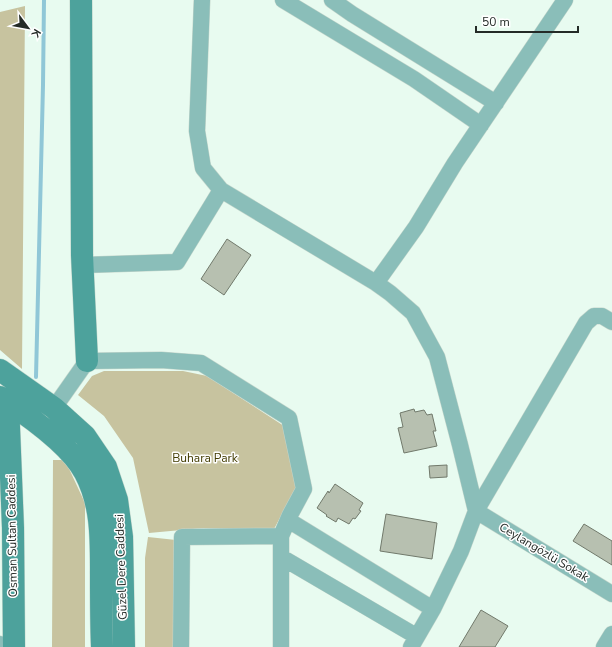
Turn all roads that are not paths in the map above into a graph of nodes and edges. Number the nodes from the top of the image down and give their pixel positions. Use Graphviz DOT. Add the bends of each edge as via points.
graph roads {
  1 [pos="81,0"];
  2 [pos="202,0"];
  3 [pos="283,0"];
  4 [pos="332,0"];
  5 [pos="565,0"];
  6 [pos="496,103"];
  7 [pos="481,125"];
  8 [pos="221,190"];
  9 [pos="83,265"];
  10 [pos="376,283"];
  11 [pos="612,322"];
  12 [pos="87,361"];
  13 [pos="0,370"];
  14 [pos="4,399"];
  15 [pos="54,408"];
  16 [pos="476,511"];
  17 [pos="288,520"];
  18 [pos="7,526"];
  19 [pos="281,536"];
  20 [pos="281,557"];
  21 [pos="612,594"];
  22 [pos="433,609"];
  23 [pos="612,634"];
  24 [pos="414,642"];
  25 [pos="0,644"];
  26 [pos="4,647"];
  27 [pos="14,647"];
  28 [pos="102,647"];
  29 [pos="124,647"];
  30 [pos="181,647"];
  31 [pos="281,647"];
  32 [pos="604,647"];
  1 -- 9 [label="main road"];
  2 -- 8 [label="street" via="197,131 203,168"];
  3 -- 7 [label="street" via="414,79"];
  4 -- 6 [label="street"];
  5 -- 6 [label="street"];
  6 -- 7 [label="street"];
  7 -- 10 [label="street" via="416,227"];
  8 -- 9 [label="street" via="177,262"];
  8 -- 10 [label="street"];
  9 -- 12 [label="main road"];
  10 -- 16 [label="street" via="413,313 437,357"];
  11 -- 16 [label="street" via="602,316 594,316 586,323"];
  12 -- 15 [label="street"];
  12 -- 17 [label="street" via="161,360 201,363 289,418 304,489"];
  13 -- 15 [label="main road, Güzel Dere Caddesi"];
  14 -- 18 [label="main road, Osman Sultan Caddesi"];
  14 -- 28 [label="main road, Güzel Dere Caddesi" via="66,449 85,473 96,501 100,534"];
  15 -- 29 [label="main road, Güzel Dere Caddesi" via="85,436 106,467 117,500 122,537"];
  16 -- 21 [label="street, Ceylangözlü Sokak"];
  16 -- 22 [label="street" via="461,551"];
  17 -- 19 [label="street"];
  17 -- 22 [label="street"];
  18 -- 27 [label="main road, Osman Sultan Caddesi"];
  19 -- 20 [label="street"];
  19 -- 30 [label="street" via="182,537"];
  20 -- 24 [label="street"];
  20 -- 31 [label="street"];
  22 -- 24 [label="street"];
  23 -- 32 [label="street"];
  25 -- 26 [label="street"];
}
